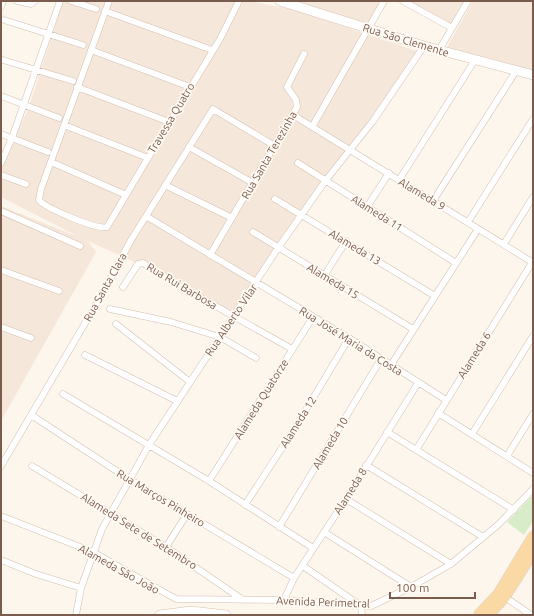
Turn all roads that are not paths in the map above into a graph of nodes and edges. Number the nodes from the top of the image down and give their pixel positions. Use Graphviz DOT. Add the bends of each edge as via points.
graph roads {
  1 [pos="3,1"];
  2 [pos="17,1"];
  3 [pos="35,1"];
  4 [pos="60,1"];
  5 [pos="72,1"];
  6 [pos="109,1"];
  7 [pos="239,1"];
  8 [pos="280,1"];
  9 [pos="384,1"];
  10 [pos="403,1"];
  11 [pos="468,1"];
  12 [pos="291,2"];
  13 [pos="1,7"];
  14 [pos="96,9"];
  15 [pos="105,11"];
  16 [pos="4,20"];
  17 [pos="368,28"];
  18 [pos="452,28"];
  19 [pos="48,34"];
  20 [pos="83,45"];
  21 [pos="424,46"];
  22 [pos="91,50"];
  23 [pos="212,50"];
  24 [pos="439,50"];
  25 [pos="304,54"];
  26 [pos="3,60"];
  27 [pos="476,60"];
  28 [pos="35,70"];
  29 [pos="516,70"];
  30 [pos="533,75"];
  31 [pos="73,81"];
  32 [pos="77,87"];
  33 [pos="190,87"];
  34 [pos="1,96"];
  35 [pos="24,103"];
  36 [pos="293,115"];
  37 [pos="58,118"];
  38 [pos="533,119"];
  39 [pos="169,122"];
  40 [pos="64,125"];
  41 [pos="312,127"];
  42 [pos="1,134"];
  43 [pos="12,138"];
  44 [pos="275,146"];
  45 [pos="189,148"];
  46 [pos="351,151"];
  47 [pos="48,152"];
  48 [pos="148,158"];
  49 [pos="1,162"];
  50 [pos="51,162"];
  51 [pos="298,163"];
  52 [pos="388,173"];
  53 [pos="1,174"];
  54 [pos="326,180"];
  55 [pos="400,180"];
  56 [pos="253,183"];
  57 [pos="26,184"];
  58 [pos="165,185"];
  59 [pos="126,195"];
  60 [pos="533,197"];
  61 [pos="275,199"];
  62 [pos="433,201"];
  63 [pos="367,207"];
  64 [pos="1,211"];
  65 [pos="301,215"];
  66 [pos="146,216"];
  67 [pos="232,218"];
  68 [pos="468,222"];
  69 [pos="478,229"];
  70 [pos="253,232"];
  71 [pos="346,242"];
  72 [pos="504,244"];
  73 [pos="80,246"];
  74 [pos="278,248"];
  75 [pos="210,254"];
  76 [pos="532,261"];
  77 [pos="456,263"];
  78 [pos="1,270"];
  79 [pos="324,276"];
  80 [pos="256,282"];
  81 [pos="122,287"];
  82 [pos="59,291"];
  83 [pos="435,296"];
  84 [pos="110,309"];
  85 [pos="234,316"];
  86 [pos="313,317"];
  87 [pos="116,324"];
  88 [pos="1,327"];
  89 [pos="413,329"];
  90 [pos="533,336"];
  91 [pos="220,337"];
  92 [pos="31,338"];
  93 [pos="349,338"];
  94 [pos="292,349"];
  95 [pos="85,355"];
  96 [pos="256,358"];
  97 [pos="381,359"];
  98 [pos="391,365"];
  99 [pos="190,382"];
  100 [pos="418,383"];
  101 [pos="63,394"];
  102 [pos="446,400"];
  103 [pos="177,401"];
  104 [pos="438,414"];
  105 [pos="533,414"];
  106 [pos="31,415"];
  107 [pos="387,432"];
  108 [pos="472,434"];
  109 [pos="149,446"];
  110 [pos="416,450"];
  111 [pos="506,456"];
  112 [pos="366,465"];
  113 [pos="1,466"];
  114 [pos="32,466"];
  115 [pos="533,473"];
  116 [pos="129,479"];
  117 [pos="209,481"];
  118 [pos="533,489"];
  119 [pos="346,498"];
  120 [pos="245,505"];
  121 [pos="514,510"];
  122 [pos="110,513"];
  123 [pos="187,514"];
  124 [pos="1,516"];
  125 [pos="279,527"];
  126 [pos="324,532"];
  127 [pos="533,536"];
  128 [pos="483,537"];
  129 [pos="166,547"];
  130 [pos="314,548"];
  131 [pos="93,552"];
  132 [pos="533,553"];
  133 [pos="1,560"];
  134 [pos="451,564"];
  135 [pos="530,564"];
  136 [pos="302,566"];
  137 [pos="294,578"];
  138 [pos="411,587"];
  139 [pos="81,588"];
  140 [pos="505,597"];
  141 [pos="193,600"];
  142 [pos="243,600"];
  143 [pos="284,600"];
  144 [pos="361,606"];
  145 [pos="191,613"];
  146 [pos="76,615"];
  147 [pos="160,615"];
  148 [pos="226,615"];
  149 [pos="362,615"];
  150 [pos="481,615"];
  151 [pos="532,615"];
  1 -- 13 [label="street"];
  2 -- 3 [label="street" via="31,4"];
  4 -- 19 [label="street"];
  5 -- 14 [label="street"];
  6 -- 15 [label="street"];
  7 -- 23 [label="street, Travessa Quatro"];
  8 -- 12 [label="main road, Rua São Clemente"];
  9 -- 17 [label="street"];
  10 -- 18 [label="street"];
  11 -- 18 [label="street"];
  12 -- 17 [label="main road, Rua São Clemente"];
  15 -- 22 [label="street"];
  15 -- 23 [label="street"];
  16 -- 19 [label="street"];
  17 -- 21 [label="main road, Rua São Clemente"];
  17 -- 41 [label="street"];
  18 -- 24 [label="street"];
  19 -- 20 [label="street"];
  19 -- 28 [label="street"];
  21 -- 24 [label="main road, Rua São Clemente"];
  21 -- 46 [label="street, Rua Alberto Vilar"];
  22 -- 32 [label="street"];
  22 -- 33 [label="street"];
  23 -- 33 [label="street, Travessa Quatro"];
  24 -- 27 [label="main road, Rua São Clemente"];
  25 -- 36 [label="street, Rua Santa Terezinha" via="287,87 297,104"];
  26 -- 28 [label="street"];
  27 -- 29 [label="main road, Rua São Clemente"];
  27 -- 55 [label="street"];
  28 -- 31 [label="street"];
  28 -- 35 [label="street"];
  29 -- 30 [label="main road, Rua São Clemente"];
  29 -- 62 [label="street"];
  32 -- 39 [label="street"];
  32 -- 40 [label="street"];
  33 -- 39 [label="street, Travessa Quatro"];
  34 -- 35 [label="street"];
  35 -- 37 [label="street"];
  35 -- 43 [label="street"];
  36 -- 41 [label="street, Alameda 9"];
  36 -- 44 [label="street, Rua Santa Terezinha"];
  38 -- 68 [label="street"];
  39 -- 48 [label="street, Travessa Quatro"];
  40 -- 48 [label="street, Travessa Quatro"];
  40 -- 50 [label="street"];
  41 -- 46 [label="street, Alameda 9"];
  42 -- 43 [label="street"];
  43 -- 47 [label="street"];
  43 -- 49 [label="street"];
  44 -- 45 [label="street, Rua Santa Clara" via="212,109"];
  44 -- 56 [label="street, Rua Santa Terezinha"];
  45 -- 56 [label="street"];
  45 -- 58 [label="street, Rua Santa Clara"];
  46 -- 52 [label="street, Alameda 9"];
  46 -- 54 [label="street, Rua Alberto Vilar"];
  48 -- 59 [label="street"];
  50 -- 59 [label="street"];
  50 -- 59 [label="street" via="39,200 46,206 102,228 106,227"];
  51 -- 54 [label="street, Alameda 11"];
  52 -- 55 [label="street, Alameda 9"];
  52 -- 63 [label="street"];
  53 -- 57 [label="street"];
  54 -- 63 [label="street, Alameda 11"];
  54 -- 65 [label="street, Rua Alberto Vilar"];
  55 -- 62 [label="street, Alameda 9"];
  56 -- 67 [label="street, Rua Santa Terezinha"];
  58 -- 66 [label="street, Rua Santa Clara"];
  58 -- 67 [label="street"];
  60 -- 72 [label="street"];
  61 -- 65 [label="street, Alameda 13"];
  62 -- 68 [label="street, Alameda 9"];
  63 -- 77 [label="street, Alameda 11"];
  64 -- 73 [label="street"];
  65 -- 71 [label="street, Alameda 13"];
  65 -- 74 [label="street, Rua Alberto Vilar"];
  66 -- 75 [label="street"];
  66 -- 106 [label="street, Rua Santa Clara"];
  67 -- 75 [label="street, Rua Santa Terezinha"];
  68 -- 69 [label="street, Alameda 9"];
  69 -- 72 [label="street, Alameda 9"];
  69 -- 77 [label="street"];
  70 -- 74 [label="street, Alameda 15"];
  71 -- 79 [label="street"];
  71 -- 83 [label="street, Alameda 13"];
  72 -- 76 [label="street, Alameda 9"];
  74 -- 79 [label="street, Alameda 15"];
  74 -- 80 [label="street, Rua Alberto Vilar"];
  75 -- 80 [label="street"];
  76 -- 102 [label="street, Alameda 6"];
  77 -- 83 [label="street"];
  78 -- 82 [label="street"];
  79 -- 89 [label="street, Alameda 15"];
  80 -- 85 [label="street, Rua Alberto Vilar"];
  80 -- 86 [label="street, Rua José Maria da Costa"];
  81 -- 85 [label="street, Rua Rui Barbosa" via="139,263 143,263"];
  83 -- 89 [label="street"];
  84 -- 91 [label="street" via="171,322"];
  85 -- 91 [label="street, Rua Alberto Vilar"];
  85 -- 94 [label="street, Rua Rui Barbosa"];
  86 -- 93 [label="street, Rua José Maria da Costa"];
  86 -- 94 [label="street, Alameda Quatorze"];
  87 -- 99 [label="street"];
  88 -- 92 [label="street"];
  89 -- 98 [label="street"];
  90 -- 108 [label="street"];
  91 -- 96 [label="street"];
  91 -- 99 [label="street, Rua Alberto Vilar"];
  93 -- 97 [label="street, Rua José Maria da Costa"];
  93 -- 120 [label="street, Alameda 12"];
  94 -- 117 [label="street, Alameda Quatorze"];
  95 -- 103 [label="street"];
  97 -- 98 [label="street, Rua José Maria da Costa"];
  97 -- 125 [label="street, Alameda 10"];
  98 -- 100 [label="street, Rua José Maria da Costa"];
  99 -- 103 [label="street, Rua Alberto Vilar"];
  100 -- 102 [label="street, Rua José Maria da Costa"];
  100 -- 107 [label="street, Alameda 8"];
  101 -- 109 [label="street"];
  102 -- 104 [label="street, Alameda 6"];
  103 -- 109 [label="street, Rua Alberto Vilar"];
  104 -- 108 [label="street"];
  104 -- 110 [label="street, Alameda 6"];
  105 -- 111 [label="street"];
  106 -- 113 [label="street, Rua Santa Clara"];
  106 -- 116 [label="street, Rua Marços Pinheiro"];
  107 -- 110 [label="street"];
  107 -- 112 [label="street, Alameda 8"];
  108 -- 111 [label="street"];
  109 -- 116 [label="street, Rua Alberto Vilar"];
  109 -- 117 [label="street"];
  110 -- 121 [label="street"];
  111 -- 115 [label="street"];
  112 -- 119 [label="street, Alameda 8"];
  112 -- 128 [label="street"];
  114 -- 122 [label="street, Alameda Sete de Setembro"];
  116 -- 122 [label="street, Rua Alberto Vilar"];
  116 -- 123 [label="street, Rua Marços Pinheiro"];
  117 -- 120 [label="street"];
  118 -- 121 [label="street, Avenida Perimetral"];
  119 -- 126 [label="street, Alameda 8"];
  119 -- 134 [label="street"];
  120 -- 125 [label="street"];
  121 -- 128 [label="street, Avenida Perimetral"];
  122 -- 129 [label="street, Alameda Sete de Setembro"];
  122 -- 131 [label="street, Rua Alberto Vilar"];
  123 -- 129 [label="street"];
  123 -- 137 [label="street, Rua Marços Pinheiro"];
  124 -- 131 [label="street, Alameda São João"];
  125 -- 130 [label="street"];
  126 -- 130 [label="street, Alameda 8"];
  126 -- 138 [label="street"];
  127 -- 150 [label="main road" via="498,594"];
  128 -- 134 [label="street, Avenida Perimetral"];
  129 -- 142 [label="street, Alameda Sete de Setembro"];
  130 -- 136 [label="street, Alameda 8"];
  131 -- 139 [label="street, Rua Alberto Vilar"];
  131 -- 141 [label="street, Alameda São João" via="172,598"];
  132 -- 135 [label="main road"];
  133 -- 139 [label="street"];
  134 -- 138 [label="street, Avenida Perimetral"];
  135 -- 140 [label="main road"];
  136 -- 137 [label="street, Alameda 8"];
  136 -- 144 [label="street"];
  137 -- 143 [label="street, Alameda 8"];
  138 -- 144 [label="street, Avenida Perimetral" via="371,606"];
  139 -- 146 [label="street, Rua Alberto Vilar"];
  140 -- 150 [label="main road"];
  140 -- 151 [label="street"];
  141 -- 142 [label="street, Avenida Perimetral"];
  142 -- 143 [label="street, Avenida Perimetral"];
  143 -- 144 [label="street, Avenida Perimetral"];
  144 -- 149 [label="street"];
  145 -- 147 [label="main road"];
  145 -- 148 [label="main road"];
}
